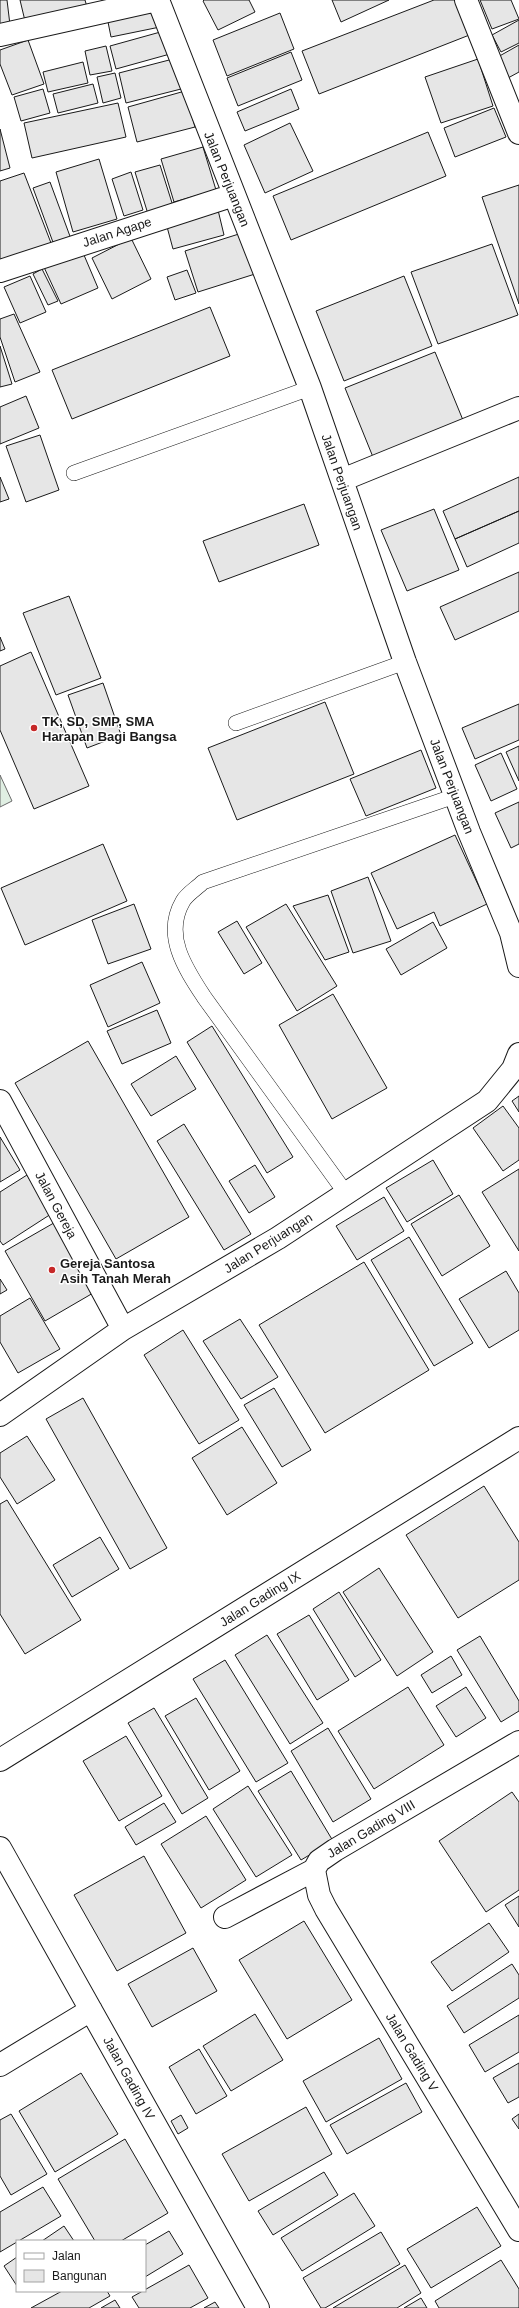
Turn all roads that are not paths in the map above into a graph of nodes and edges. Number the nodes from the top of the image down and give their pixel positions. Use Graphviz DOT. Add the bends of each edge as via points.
graph roads {
  1 [pos="158,0"];
  2 [pos="466,0"];
  3 [pos="0,35"];
  4 [pos="519,133"];
  5 [pos="234,195"];
  6 [pos="0,271"];
  7 [pos="310,388"];
  8 [pos="519,408"];
  9 [pos="74,473"];
  10 [pos="342,480"];
  11 [pos="406,662"];
  12 [pos="236,723"];
  13 [pos="455,796"];
  14 [pos="519,966"];
  15 [pos="517,1064"];
  16 [pos="0,1101"];
  17 [pos="345,1192"];
  18 [pos="123,1329"];
  19 [pos="0,1415"];
  20 [pos="519,1438"];
  21 [pos="519,1742"];
  22 [pos="0,1760"];
  23 [pos="0,1848"];
  24 [pos="314,1870"];
  25 [pos="225,1917"];
  26 [pos="91,2010"];
  27 [pos="0,2065"];
  28 [pos="519,2230"];
  29 [pos="258,2308"];
  1 -- 3 [label="street"];
  1 -- 5 [label="street, Jalan Perjuangan"];
  2 -- 4 [label="street"];
  5 -- 6 [label="street, Jalan Agape"];
  5 -- 7 [label="street, Jalan Perjuangan"];
  7 -- 9 [label="lane"];
  7 -- 10 [label="street, Jalan Perjuangan"];
  8 -- 10 [label="street"];
  10 -- 11 [label="street, Jalan Perjuangan"];
  11 -- 12 [label="lane"];
  11 -- 13 [label="street, Jalan Perjuangan"];
  13 -- 14 [label="street, Jalan Perjuangan" via="511,933"];
  13 -- 17 [label="lane" via="203,882 183,901 174,930 185,967 204,997"];
  15 -- 17 [label="street, Jalan Perjuangan" via="487,1101"];
  16 -- 18 [label="street, Jalan Gereja"];
  17 -- 18 [label="street, Jalan Perjuangan" via="278,1238"];
  18 -- 19 [label="street, Jalan Perjuangan"];
  20 -- 22 [label="street, Jalan Gading IX"];
  21 -- 24 [label="street, Jalan Gading VIII" via="335,1850 319,1861"];
  23 -- 26 [label="street, Jalan Gading IV"];
  24 -- 25 [label="street, Jalan Gading VIII"];
  24 -- 28 [label="street, Jalan Gading V" via="319,1895 326,1909"];
  26 -- 27 [label="street"];
  26 -- 29 [label="street, Jalan Gading IV"];
}
